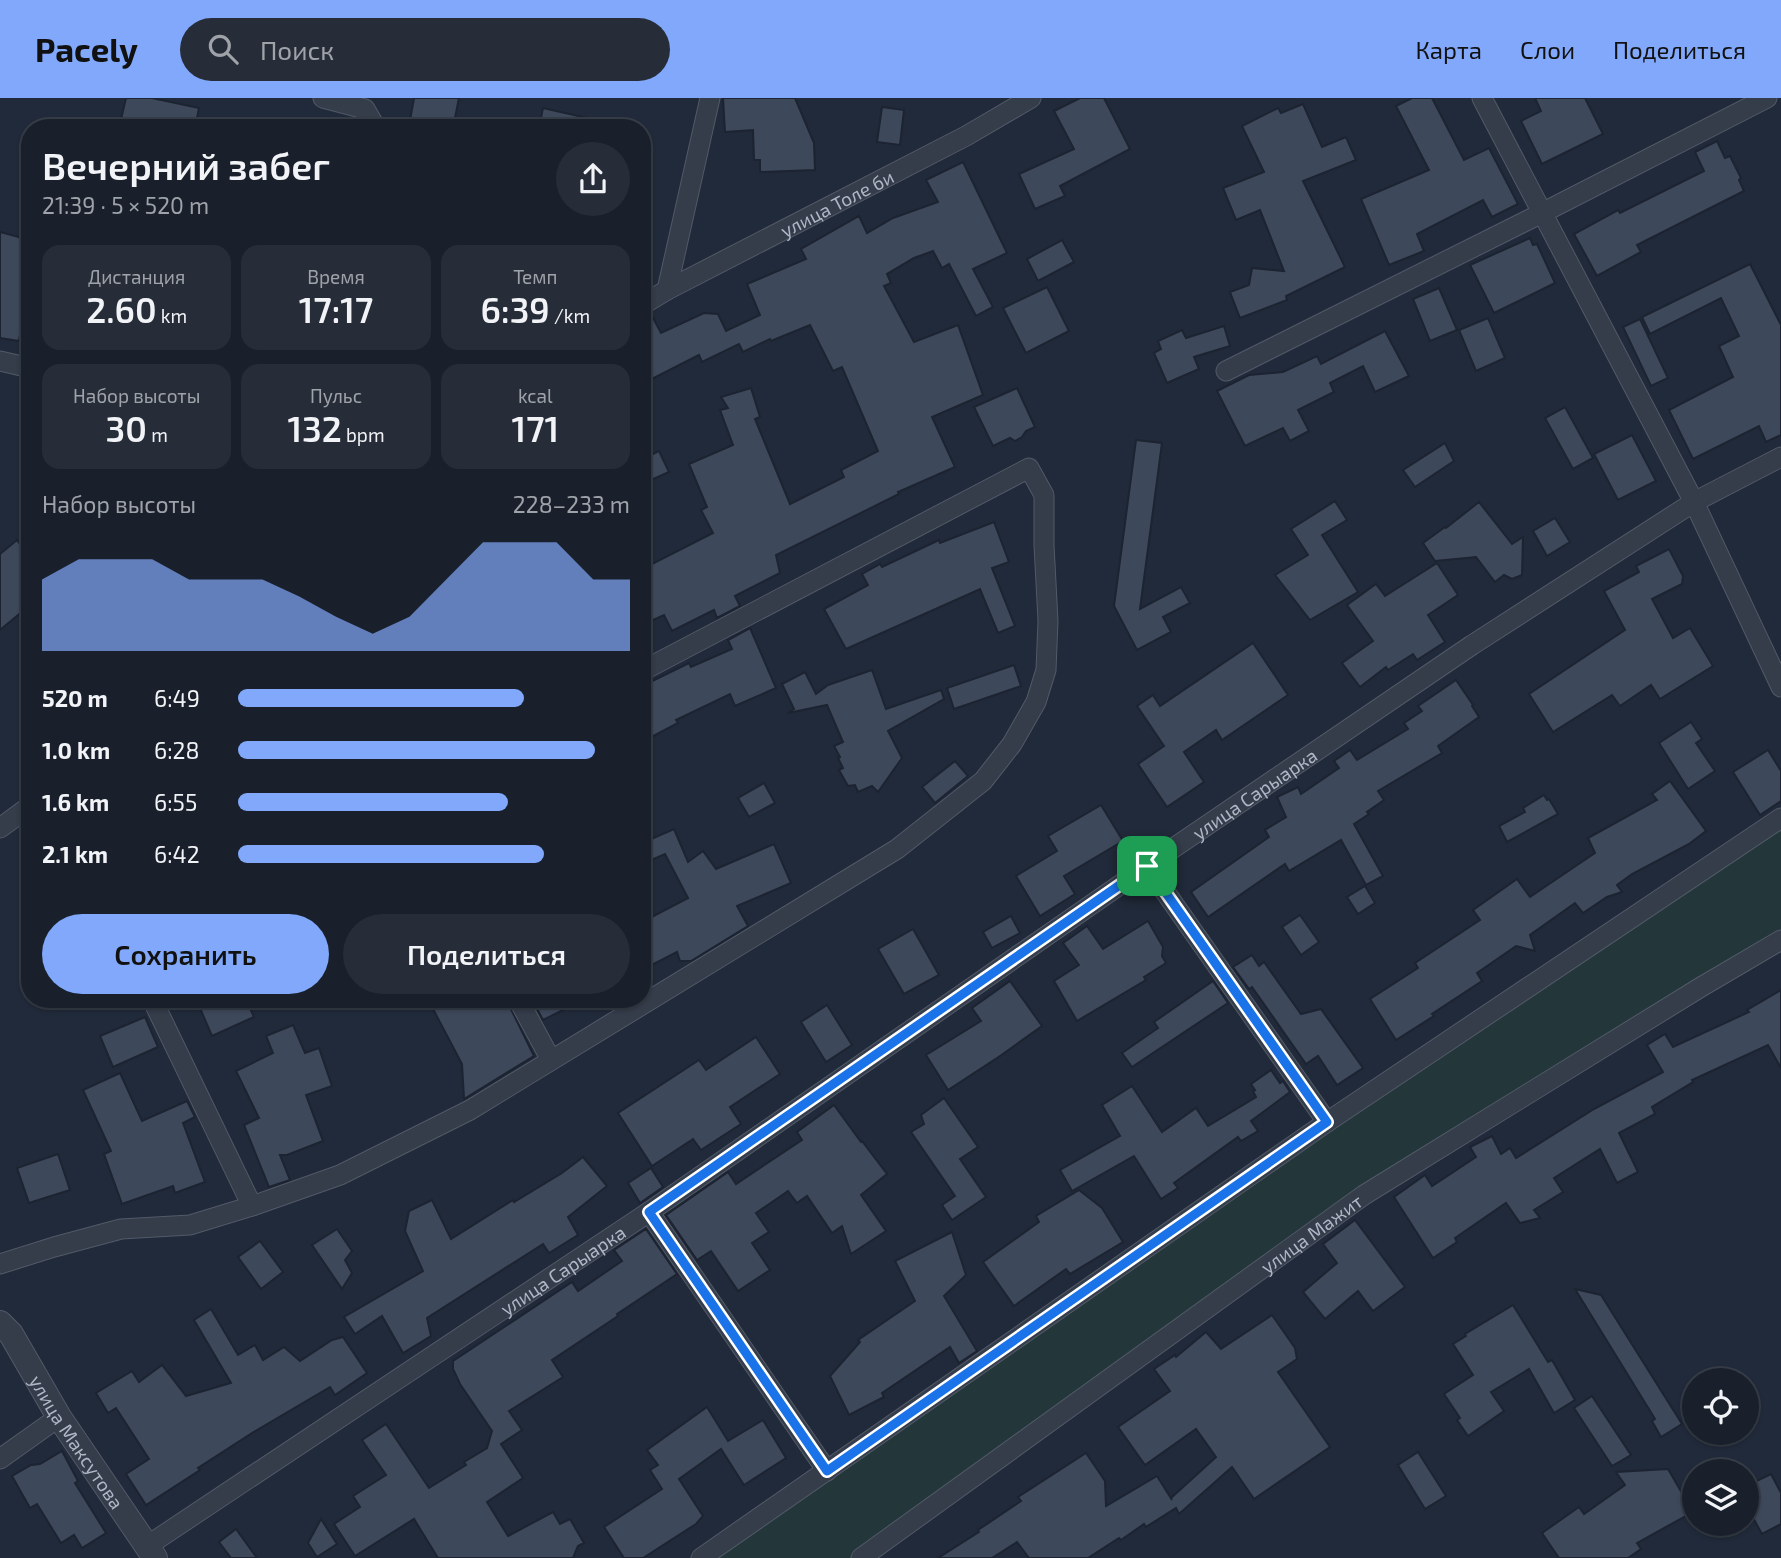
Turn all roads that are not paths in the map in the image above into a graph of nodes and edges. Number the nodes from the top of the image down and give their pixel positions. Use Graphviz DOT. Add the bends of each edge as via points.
graph roads {
  1 [pos="323,98"];
  2 [pos="710,98"];
  3 [pos="1031,98"];
  4 [pos="1482,98"];
  5 [pos="1767,98"];
  6 [pos="368,103"];
  7 [pos="1542,214"];
  8 [pos="667,290"];
  9 [pos="651,300"];
  10 [pos="0,361"];
  11 [pos="21,366"];
  12 [pos="1226,371"];
  13 [pos="1781,457"];
  14 [pos="1694,502"];
  15 [pos="651,666"];
  16 [pos="1781,687"];
  17 [pos="21,813"];
  18 [pos="1781,818"];
  19 [pos="0,828"];
  20 [pos="1147,866"];
  21 [pos="1781,940"];
  22 [pos="651,999"];
  23 [pos="156,1008"];
  24 [pos="523,1008"];
  25 [pos="636,1008"];
  26 [pos="551,1060"];
  27 [pos="1327,1122"];
  28 [pos="252,1206"];
  29 [pos="649,1212"];
  30 [pos="0,1264"];
  31 [pos="0,1323"];
  32 [pos="59,1417"];
  33 [pos="0,1459"];
  34 [pos="827,1471"];
  35 [pos="151,1552"];
  36 [pos="701,1558"];
  37 [pos="861,1558"];
  1 -- 6 [label="street"];
  2 -- 8 [label="street"];
  3 -- 8 [label="street, улица Толе би"];
  4 -- 7 [label="street"];
  5 -- 7 [label="street"];
  7 -- 12 [label="street"];
  7 -- 14 [label="street"];
  8 -- 9 [label="street, улица Толе би"];
  10 -- 11 [label="street"];
  13 -- 14 [label="street, улица Сарыарка"];
  14 -- 16 [label="street"];
  14 -- 20 [label="street, улица Сарыарка" via="1472,645"];
  15 -- 22 [label="street" via="1029,468 1044,495 1046,670 1037,702 1012,744 983,781 897,849"];
  17 -- 19 [label="street"];
  18 -- 27 [label="street"];
  20 -- 27 [label="street"];
  20 -- 29 [label="street, улица Сарыарка"];
  21 -- 37 [label="street, улица Мажит" via="1364,1195"];
  23 -- 28 [label="street"];
  24 -- 26 [label="street"];
  25 -- 26 [label="street"];
  26 -- 28 [label="street" via="470,1110 340,1175"];
  27 -- 34 [label="street"];
  28 -- 30 [label="street" via="190,1225 121,1229"];
  29 -- 34 [label="street"];
  29 -- 35 [label="street, улица Сарыарка"];
  31 -- 32 [label="street, улица Максутова"];
  32 -- 33 [label="street"];
  32 -- 35 [label="street, улица Максутова"];
  34 -- 36 [label="street"];
}
